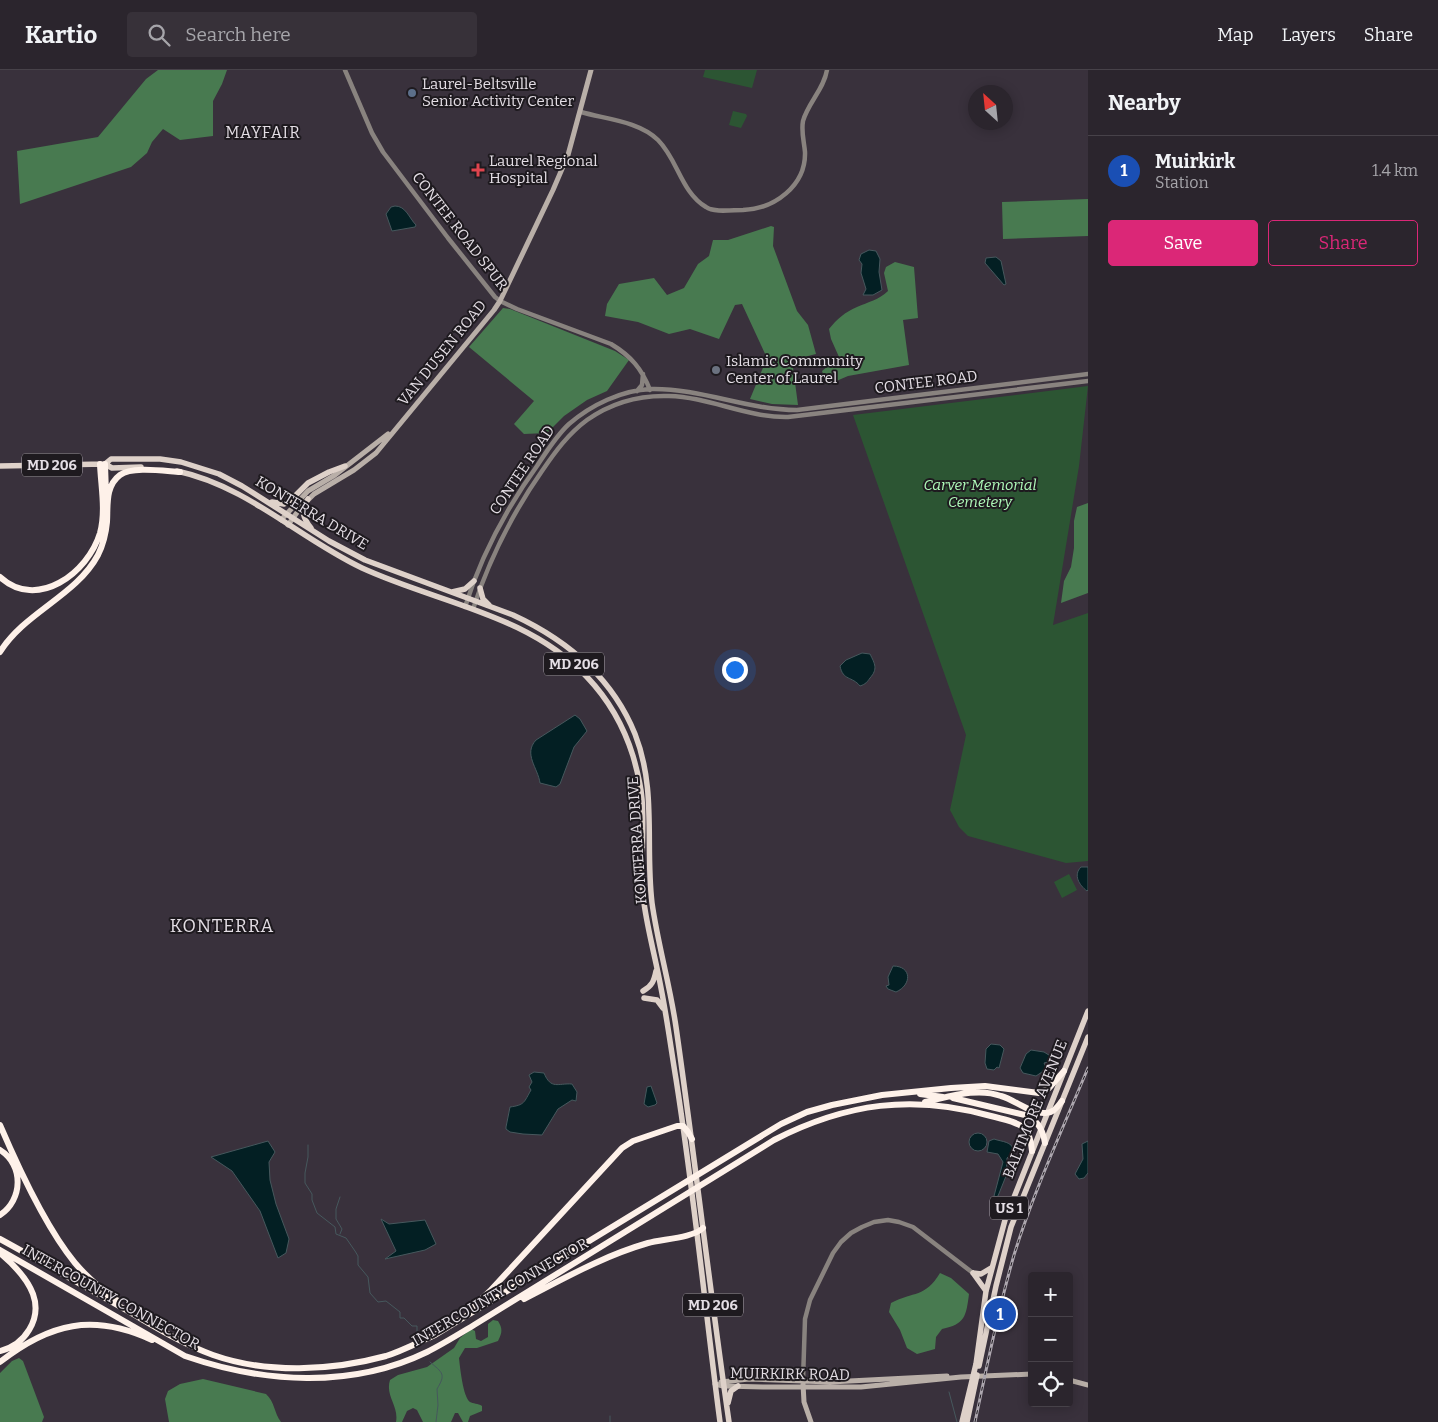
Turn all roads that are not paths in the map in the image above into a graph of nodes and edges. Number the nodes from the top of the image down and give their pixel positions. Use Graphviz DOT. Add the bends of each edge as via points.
graph roads {
  1 [pos="345,70"];
  2 [pos="591,70"];
  3 [pos="827,70"];
  4 [pos="580,112"];
  5 [pos="500,301"];
  6 [pos="642,372"];
  7 [pos="1088,374"];
  8 [pos="1088,380"];
  9 [pos="650,389"];
  10 [pos="637,391"];
  11 [pos="652,396"];
  12 [pos="397,427"];
  13 [pos="102,464"];
  14 [pos="0,466"];
  15 [pos="345,466"];
  16 [pos="180,472"];
  17 [pos="308,499"];
  18 [pos="265,500"];
  19 [pos="108,510"];
  20 [pos="286,514"];
  21 [pos="293,518"];
  22 [pos="281,520"];
  23 [pos="288,525"];
  24 [pos="314,532"];
  25 [pos="0,577"];
  26 [pos="474,582"];
  27 [pos="480,588"];
  28 [pos="451,592"];
  29 [pos="468,598"];
  30 [pos="476,601"];
  31 [pos="490,606"];
  32 [pos="465,607"];
  33 [pos="473,609"];
  34 [pos="0,652"];
  35 [pos="656,968"];
  36 [pos="643,991"];
  37 [pos="644,998"];
  38 [pos="1088,1011"];
  39 [pos="665,1013"];
  40 [pos="1088,1036"];
  41 [pos="1064,1071"];
  42 [pos="912,1092"];
  43 [pos="949,1098"];
  44 [pos="1062,1100"];
  45 [pos="919,1104"];
  46 [pos="1047,1114"];
  47 [pos="0,1125"];
  48 [pos="683,1126"];
  49 [pos="1041,1129"];
  50 [pos="692,1139"];
  51 [pos="1045,1143"];
  52 [pos="0,1150"];
  53 [pos="1032,1151"];
  54 [pos="0,1215"];
  55 [pos="703,1228"];
  56 [pos="696,1233"];
  57 [pos="0,1239"];
  58 [pos="0,1252"];
  59 [pos="992,1268"];
  60 [pos="973,1273"];
  61 [pos="986,1291"];
  62 [pos="459,1320"];
  63 [pos="148,1322"];
  64 [pos="474,1325"];
  65 [pos="0,1351"];
  66 [pos="185,1356"];
  67 [pos="0,1362"];
  68 [pos="1028,1374"];
  69 [pos="955,1378"];
  70 [pos="803,1380"];
  71 [pos="1073,1381"];
  72 [pos="715,1384"];
  73 [pos="723,1384"];
  74 [pos="1088,1385"];
  75 [pos="738,1386"];
  76 [pos="803,1387"];
  77 [pos="726,1408"];
  78 [pos="720,1422"];
  79 [pos="729,1422"];
  80 [pos="811,1422"];
  81 [pos="962,1422"];
  82 [pos="967,1422"];
  1 -- 5 [label="street, CONTEE ROAD SPUR" via="383,152"];
  2 -- 4 [label="main road, VAN DUSEN ROAD"];
  3 -- 4 [label="street" via="824,84 803,121 804,164 797,181 787,193 762,208 707,209 690,193 668,152 651,134 635,126"];
  4 -- 5 [label="main road, VAN DUSEN ROAD" via="568,155"];
  5 -- 6 [label="street, CONTEE ROAD SPUR" via="611,344 632,358"];
  5 -- 12 [label="main road, VAN DUSEN ROAD"];
  6 -- 9 [label="street, CONTEE ROAD SPUR"];
  6 -- 10 [label="street" via="643,380"];
  7 -- 9 [label="street, CONTEE ROAD" via="797,410 766,408 693,392"];
  8 -- 11 [label="street, CONTEE ROAD" via="785,417 693,399"];
  9 -- 10 [label="street, CONTEE ROAD"];
  9 -- 11 [label="street, CONTEE ROAD SPUR"];
  10 -- 26 [label="street, CONTEE ROAD" via="592,408 570,423 555,440 505,514"];
  11 -- 27 [label="street, CONTEE ROAD" via="602,411 564,442 509,523"];
  12 -- 15 [label="main road, VAN DUSEN ROAD"];
  12 -- 17 [label="main road, VAN DUSEN ROAD" via="376,453"];
  13 -- 14 [label="main road, KONTERRA DRIVE / MD 206"];
  13 -- 16 [label="main road, KONTERRA DRIVE / MD 206" via="112,468 156,468"];
  13 -- 18 [label="main road, KONTERRA DRIVE / MD 206" via="112,459 135,458 181,462 219,474"];
  13 -- 19 [label="highway"];
  13 -- 25 [label="highway" via="102,526 94,548 81,567 57,584 36,590 18,588"];
  15 -- 18 [label="main road" via="308,483 286,504"];
  15 -- 20 [label="main road, VAN DUSEN ROAD" via="308,491"];
  16 -- 19 [label="highway" via="131,471 121,474 112,483"];
  16 -- 22 [label="main road, KONTERRA DRIVE / MD 206" via="227,487"];
  17 -- 21 [label="main road, VAN DUSEN ROAD"];
  17 -- 24 [label="main road" via="304,505 304,517"];
  18 -- 20 [label="main road, KONTERRA DRIVE / MD 206"];
  19 -- 34 [label="highway" via="102,545 86,572 19,628"];
  20 -- 21 [label="main road, KONTERRA DRIVE / MD 206"];
  20 -- 22 [label="main road, VAN DUSEN ROAD"];
  21 -- 23 [label="main road, VAN DUSEN ROAD"];
  21 -- 24 [label="main road, KONTERRA DRIVE / MD 206"];
  22 -- 23 [label="main road, KONTERRA DRIVE / MD 206"];
  23 -- 32 [label="main road, KONTERRA DRIVE / MD 206" via="367,570"];
  24 -- 28 [label="main road, KONTERRA DRIVE / MD 206" via="365,560"];
  26 -- 28 [label="main road" via="465,589"];
  26 -- 29 [label="street, CONTEE ROAD"];
  27 -- 30 [label="street, CONTEE ROAD"];
  27 -- 31 [label="main road" via="483,599"];
  28 -- 29 [label="main road, KONTERRA DRIVE / MD 206"];
  29 -- 30 [label="main road, KONTERRA DRIVE / MD 206"];
  29 -- 32 [label="street, CONTEE ROAD"];
  30 -- 31 [label="main road, KONTERRA DRIVE / MD 206"];
  30 -- 33 [label="street, CONTEE ROAD"];
  31 -- 50 [label="main road, KONTERRA DRIVE / MD 206" via="535,625 571,648 610,691 635,736 649,795 652,904 672,1000"];
  32 -- 33 [label="main road, KONTERRA DRIVE / MD 206"];
  33 -- 35 [label="main road, KONTERRA DRIVE / MD 206" via="512,624 566,656 590,679 622,728 633,756 642,797 642,883"];
  35 -- 36 [label="main road" via="653,982"];
  35 -- 39 [label="main road, KONTERRA DRIVE / MD 206"];
  37 -- 39 [label="main road" via="657,1000"];
  38 -- 41 [label="main road, BALTIMORE AVENUE / US 1"];
  39 -- 48 [label="main road, KONTERRA DRIVE / MD 206"];
  40 -- 44 [label="main road, BALTIMORE AVENUE / US 1"];
  41 -- 42 [label="highway" via="1049,1088 1039,1093 985,1086"];
  41 -- 46 [label="main road, BALTIMORE AVENUE / US 1"];
  42 -- 43 [label="highway"];
  42 -- 62 [label="highway, INTERCOUNTY CONNECTOR" via="832,1105 781,1124"];
  43 -- 45 [label="highway"];
  43 -- 46 [label="highway" via="975,1093 996,1094"];
  43 -- 49 [label="highway" via="1026,1115"];
  44 -- 46 [label="highway"];
  44 -- 51 [label="main road, BALTIMORE AVENUE / US 1"];
  45 -- 53 [label="highway" via="957,1108 1015,1123 1029,1134"];
  45 -- 64 [label="highway, INTERCOUNTY CONNECTOR" via="878,1105 852,1110 795,1129"];
  46 -- 49 [label="main road, BALTIMORE AVENUE / US 1"];
  47 -- 63 [label="highway" via="46,1219 74,1262 87,1276"];
  48 -- 50 [label="highway"];
  48 -- 56 [label="main road, KONTERRA DRIVE / MD 206"];
  48 -- 62 [label="highway" via="650,1134 622,1148 490,1291"];
  49 -- 51 [label="highway"];
  49 -- 53 [label="main road, BALTIMORE AVENUE / US 1"];
  50 -- 55 [label="main road, KONTERRA DRIVE / MD 206"];
  51 -- 82 [label="main road, BALTIMORE AVENUE / US 1" via="1011,1228"];
  52 -- 54 [label="highway" via="14,1166 18,1183 14,1200"];
  53 -- 59 [label="main road, BALTIMORE AVENUE / US 1" via="1005,1220"];
  55 -- 56 [label="highway"];
  55 -- 73 [label="main road, KONTERRA DRIVE / MD 206"];
  56 -- 64 [label="highway" via="663,1239 601,1259"];
  56 -- 72 [label="main road, KONTERRA DRIVE / MD 206"];
  57 -- 63 [label="highway, INTERCOUNTY CONNECTOR"];
  58 -- 65 [label="highway" via="22,1274 35,1305 27,1334 12,1347"];
  58 -- 66 [label="highway, INTERCOUNTY CONNECTOR"];
  59 -- 60 [label="main road" via="980,1274"];
  59 -- 61 [label="main road, BALTIMORE AVENUE / US 1"];
  60 -- 61 [label="main road"];
  60 -- 70 [label="street" via="913,1227 888,1220 856,1230 841,1242 810,1300 805,1319"];
  61 -- 81 [label="main road, BALTIMORE AVENUE / US 1" via="976,1364"];
  62 -- 63 [label="highway, INTERCOUNTY CONNECTOR" via="435,1335 387,1355 349,1364 309,1368 258,1365 220,1357 168,1335"];
  64 -- 66 [label="highway, INTERCOUNTY CONNECTOR" via="408,1360 330,1378 244,1373"];
  66 -- 67 [label="highway" via="127,1330 96,1324 63,1328 44,1335"];
  68 -- 69 [label="main road, MUIRKIRK ROAD"];
  69 -- 70 [label="main road, MUIRKIRK ROAD" via="942,1375 863,1381"];
  69 -- 76 [label="main road, MUIRKIRK ROAD" via="860,1387"];
  70 -- 73 [label="main road, MUIRKIRK ROAD" via="749,1380"];
  70 -- 76 [label="main road"];
  71 -- 74 [label="main road"];
  72 -- 73 [label="main road, MUIRKIRK ROAD"];
  72 -- 78 [label="main road, MD 206"];
  73 -- 75 [label="main road, MUIRKIRK ROAD"];
  73 -- 77 [label="main road, MD 206"];
  75 -- 76 [label="main road, MUIRKIRK ROAD"];
  75 -- 77 [label="main road" via="731,1391"];
  76 -- 80 [label="main road"];
  77 -- 79 [label="main road, MD 206"];
}
